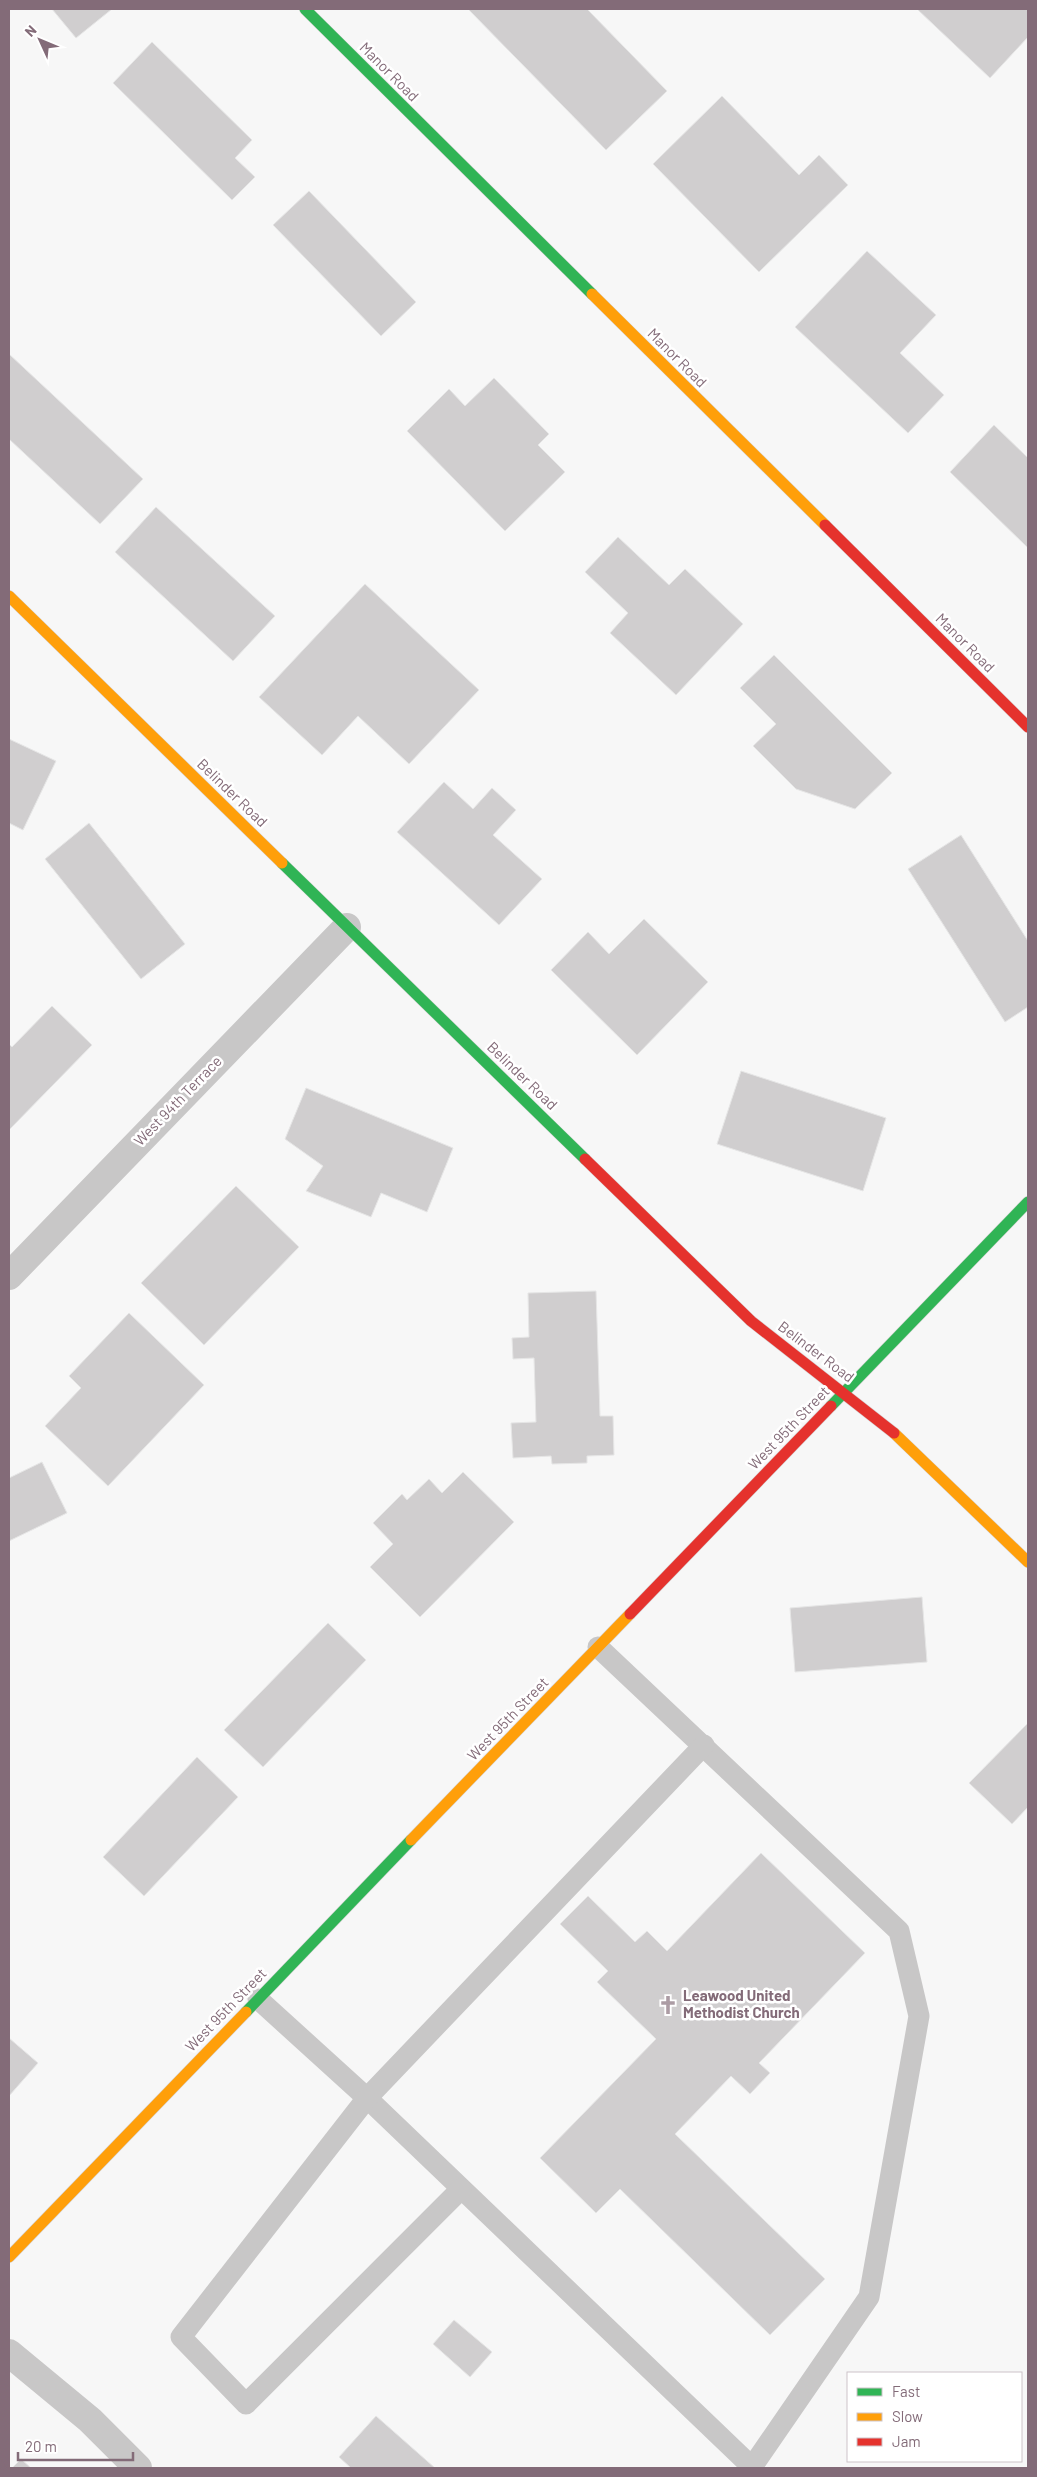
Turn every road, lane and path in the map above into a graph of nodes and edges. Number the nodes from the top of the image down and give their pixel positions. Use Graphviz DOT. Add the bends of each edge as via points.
graph roads {
  1 [pos="305,9"];
  2 [pos="9,596"];
  3 [pos="1028,727"];
  4 [pos="347,927"];
  5 [pos="1028,1202"];
  6 [pos="9,1276"];
  7 [pos="844,1392"];
  8 [pos="1028,1562"];
  9 [pos="598,1647"];
  10 [pos="704,1745"];
  11 [pos="258,1999"];
  12 [pos="367,2098"];
  13 [pos="461,2189"];
  14 [pos="9,2257"];
  15 [pos="9,2353"];
  16 [pos="138,2468"];
  1 -- 3 [label="street, Manor Road"];
  2 -- 4 [label="street, Belinder Road"];
  4 -- 6 [label="street, West 94th Terrace"];
  4 -- 7 [label="street, Belinder Road" via="751,1321"];
  5 -- 7 [label="street, West 95th Street"];
  7 -- 8 [label="street, Belinder Road" via="898,1436"];
  7 -- 9 [label="street, West 95th Street"];
  9 -- 10 [label="lane"];
  9 -- 11 [label="street, West 95th Street"];
  10 -- 12 [label="lane"];
  10 -- 13 [label="lane" via="899,1931 919,2016 869,2297 752,2467"];
  11 -- 12 [label="lane"];
  11 -- 14 [label="street, West 95th Street"];
  12 -- 13 [label="lane"];
  12 -- 13 [label="lane" via="181,2337 246,2404"];
  15 -- 16 [label="street" via="90,2420"];
}
